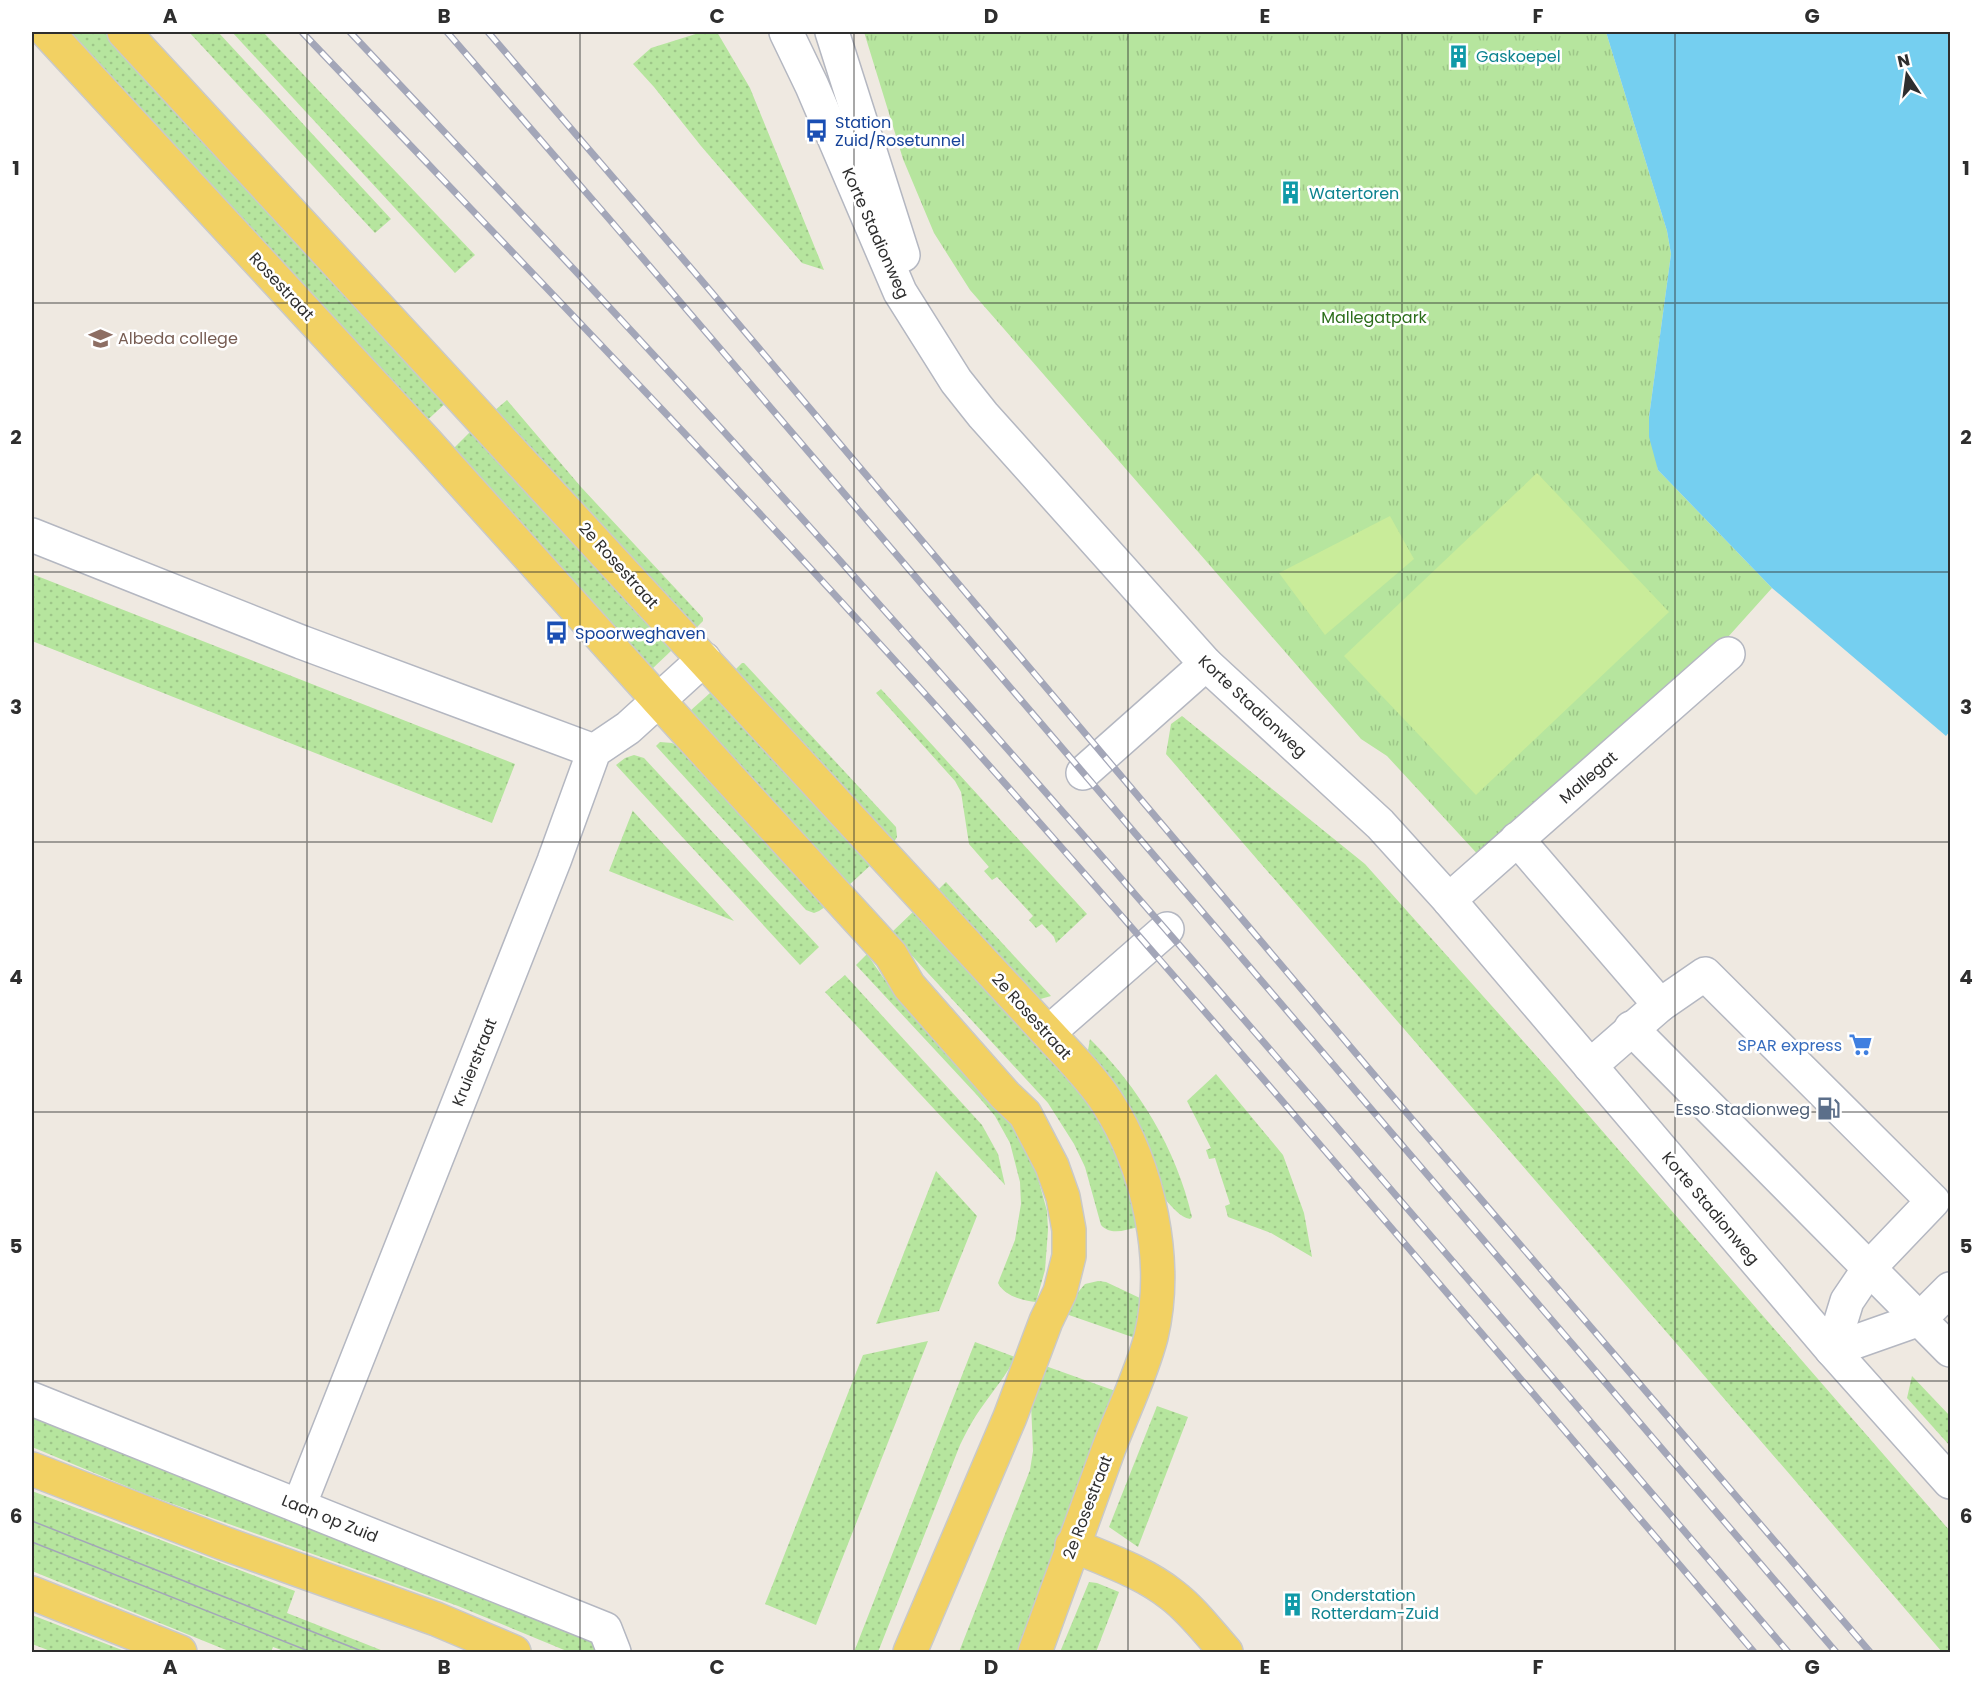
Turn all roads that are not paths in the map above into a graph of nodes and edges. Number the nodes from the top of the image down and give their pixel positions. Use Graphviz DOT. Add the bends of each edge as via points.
graph roads {
  1 [pos="46,32"];
  2 [pos="124,32"];
  3 [pos="786,32"];
  4 [pos="832,32"];
  5 [pos="927,334"];
  6 [pos="32,535"];
  7 [pos="1728,654"];
  8 [pos="704,659"];
  9 [pos="1206,664"];
  10 [pos="658,700"];
  11 [pos="594,751"];
  12 [pos="1083,773"];
  13 [pos="1517,839"];
  14 [pos="1449,900"];
  15 [pos="1167,929"];
  16 [pos="1660,1005"];
  17 [pos="1631,1029"];
  18 [pos="1048,1033"];
  19 [pos="1590,1066"];
  20 [pos="1942,1192"];
  21 [pos="1870,1267"];
  22 [pos="1950,1289"];
  23 [pos="1920,1319"];
  24 [pos="1832,1350"];
  25 [pos="1950,1350"];
  26 [pos="32,1398"];
  27 [pos="32,1469"];
  28 [pos="1950,1482"];
  29 [pos="299,1506"];
  30 [pos="1072,1545"];
  31 [pos="32,1593"];
  32 [pos="180,1653"];
  33 [pos="514,1653"];
  34 [pos="614,1653"];
  35 [pos="910,1653"];
  36 [pos="1035,1653"];
  37 [pos="1226,1653"];
  1 -- 10 [label="main road, Rosestraat" via="426,442"];
  2 -- 8 [label="main road, 2e Rosestraat"];
  3 -- 5 [label="street, Korte Stadionweg" via="887,265"];
  4 -- 5 [label="street, Korte Stadionweg"];
  5 -- 9 [label="street, Korte Stadionweg" via="983,415"];
  6 -- 11 [label="street" via="301,642"];
  7 -- 13 [label="street, Mallegat"];
  8 -- 10 [label="street"];
  8 -- 18 [label="main road, 2e Rosestraat"];
  9 -- 12 [label="street"];
  9 -- 14 [label="street, Korte Stadionweg" via="1363,806"];
  10 -- 11 [label="street" via="628,728"];
  10 -- 35 [label="main road" via="891,955 909,986 1025,1114 1063,1197 1069,1256 1060,1292"];
  11 -- 29 [label="street, Kruierstraat"];
  13 -- 14 [label="street, Mallegat"];
  13 -- 16 [label="street"];
  14 -- 19 [label="street, Korte Stadionweg"];
  15 -- 18 [label="street"];
  16 -- 17 [label="street"];
  16 -- 20 [label="street" via="1705,975"];
  17 -- 19 [label="street"];
  17 -- 21 [label="street"];
  18 -- 30 [label="main road, 2e Rosestraat" via="1107,1102 1136,1159 1147,1196 1158,1285 1151,1337"];
  19 -- 24 [label="street, Korte Stadionweg"];
  20 -- 21 [label="street"];
  21 -- 23 [label="street"];
  21 -- 24 [label="street" via="1847,1301"];
  22 -- 23 [label="street"];
  23 -- 24 [label="street"];
  23 -- 25 [label="street"];
  24 -- 28 [label="street, Korte Stadionweg"];
  26 -- 29 [label="street, Laan op Zuid"];
  27 -- 33 [label="main road" via="436,1619"];
  29 -- 34 [label="street, Laan op Zuid" via="605,1629"];
  30 -- 36 [label="main road, 2e Rosestraat"];
  30 -- 37 [label="main road" via="1140,1574 1173,1595"];
  31 -- 32 [label="main road"];
}
